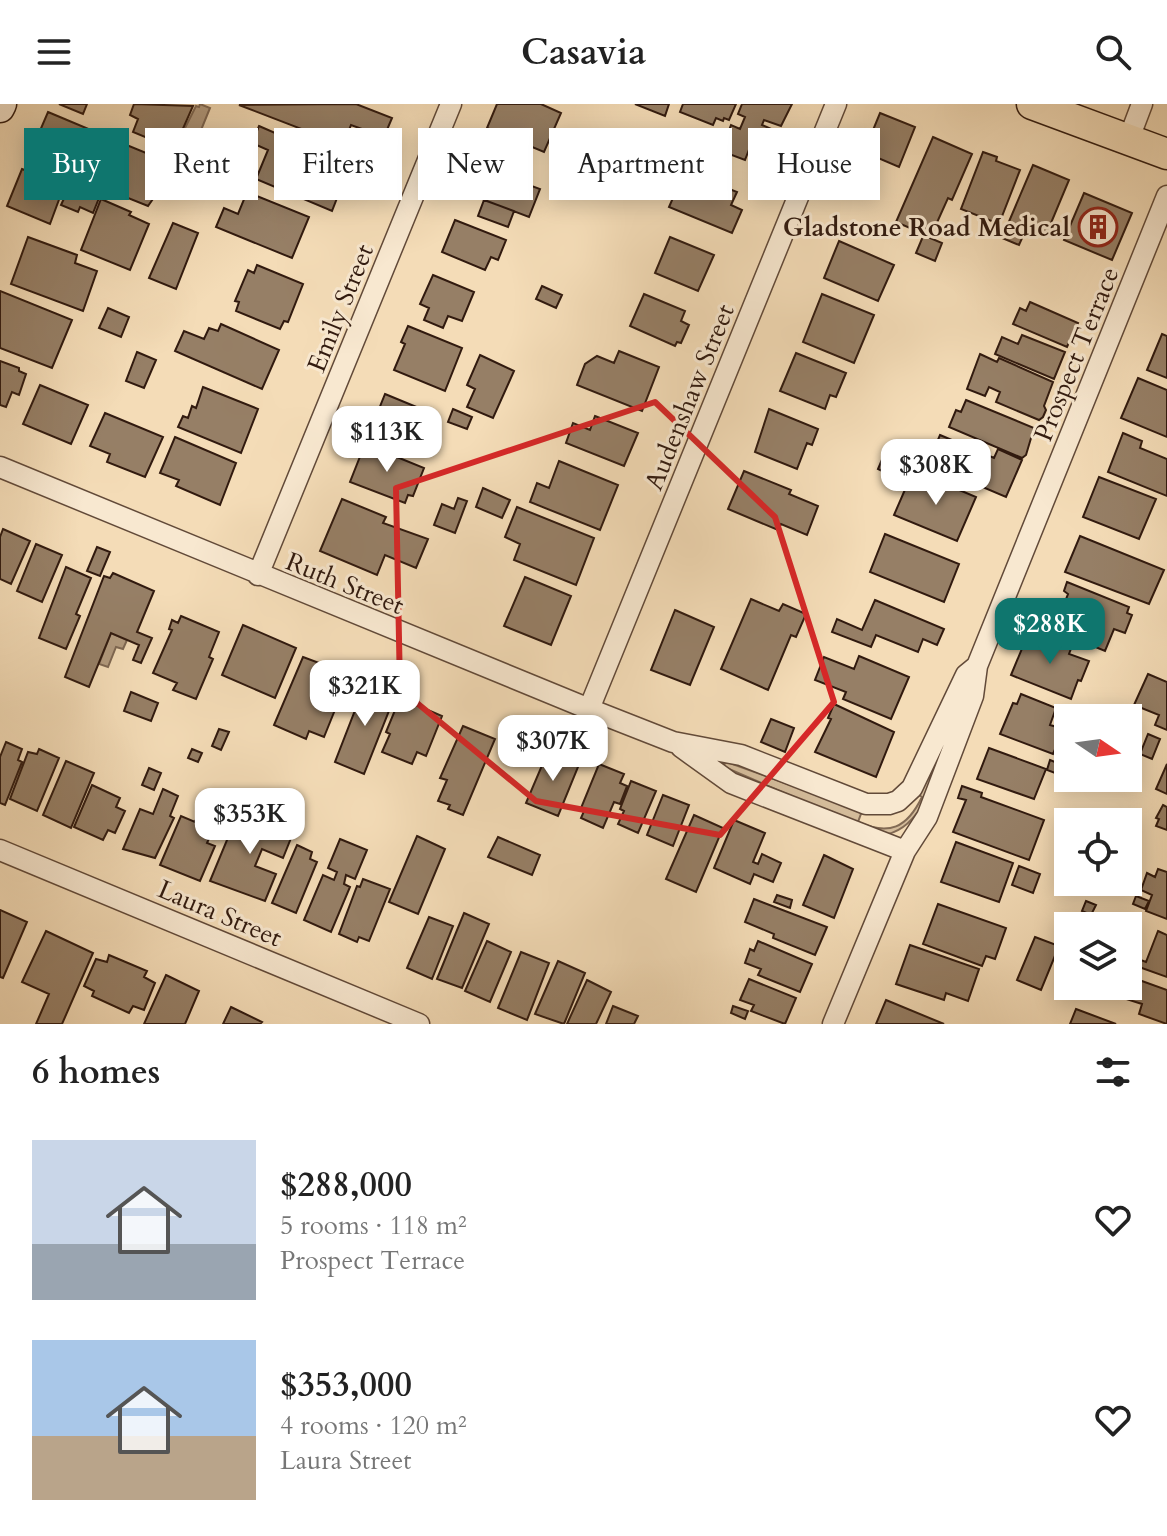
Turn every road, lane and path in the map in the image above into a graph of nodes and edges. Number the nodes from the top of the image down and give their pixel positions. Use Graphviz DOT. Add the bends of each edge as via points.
graph roads {
  1 [pos="451,104"];
  2 [pos="836,104"];
  3 [pos="1032,104"];
  4 [pos="1142,104"];
  5 [pos="1128,141"];
  6 [pos="1167,154"];
  7 [pos="1167,196"];
  8 [pos="0,467"];
  9 [pos="258,575"];
  10 [pos="977,666"];
  11 [pos="589,709"];
  12 [pos="673,742"];
  13 [pos="889,804"];
  14 [pos="0,850"];
  15 [pos="905,851"];
  16 [pos="419,1024"];
  17 [pos="833,1024"];
  1 -- 9 [label="street, Emily Street"];
  2 -- 11 [label="street, Audenshaw Street"];
  3 -- 5 [label="main road"];
  4 -- 5 [label="street"];
  5 -- 6 [label="main road"];
  7 -- 10 [label="street, Prospect Terrace"];
  8 -- 9 [label="street, Ruth Street"];
  9 -- 11 [label="street, Ruth Street"];
  10 -- 13 [label="street, Prospect Terrace" via="966,675 912,788"];
  10 -- 15 [label="street, Prospect Terrace" via="973,696 927,817"];
  11 -- 12 [label="street, Ruth Street"];
  12 -- 13 [label="street, Ruth Street" via="741,755 866,804"];
  12 -- 15 [label="street, Ruth Street" via="731,783"];
  14 -- 16 [label="street, Laura Street"];
  15 -- 17 [label="street, Prospect Terrace"];
}
